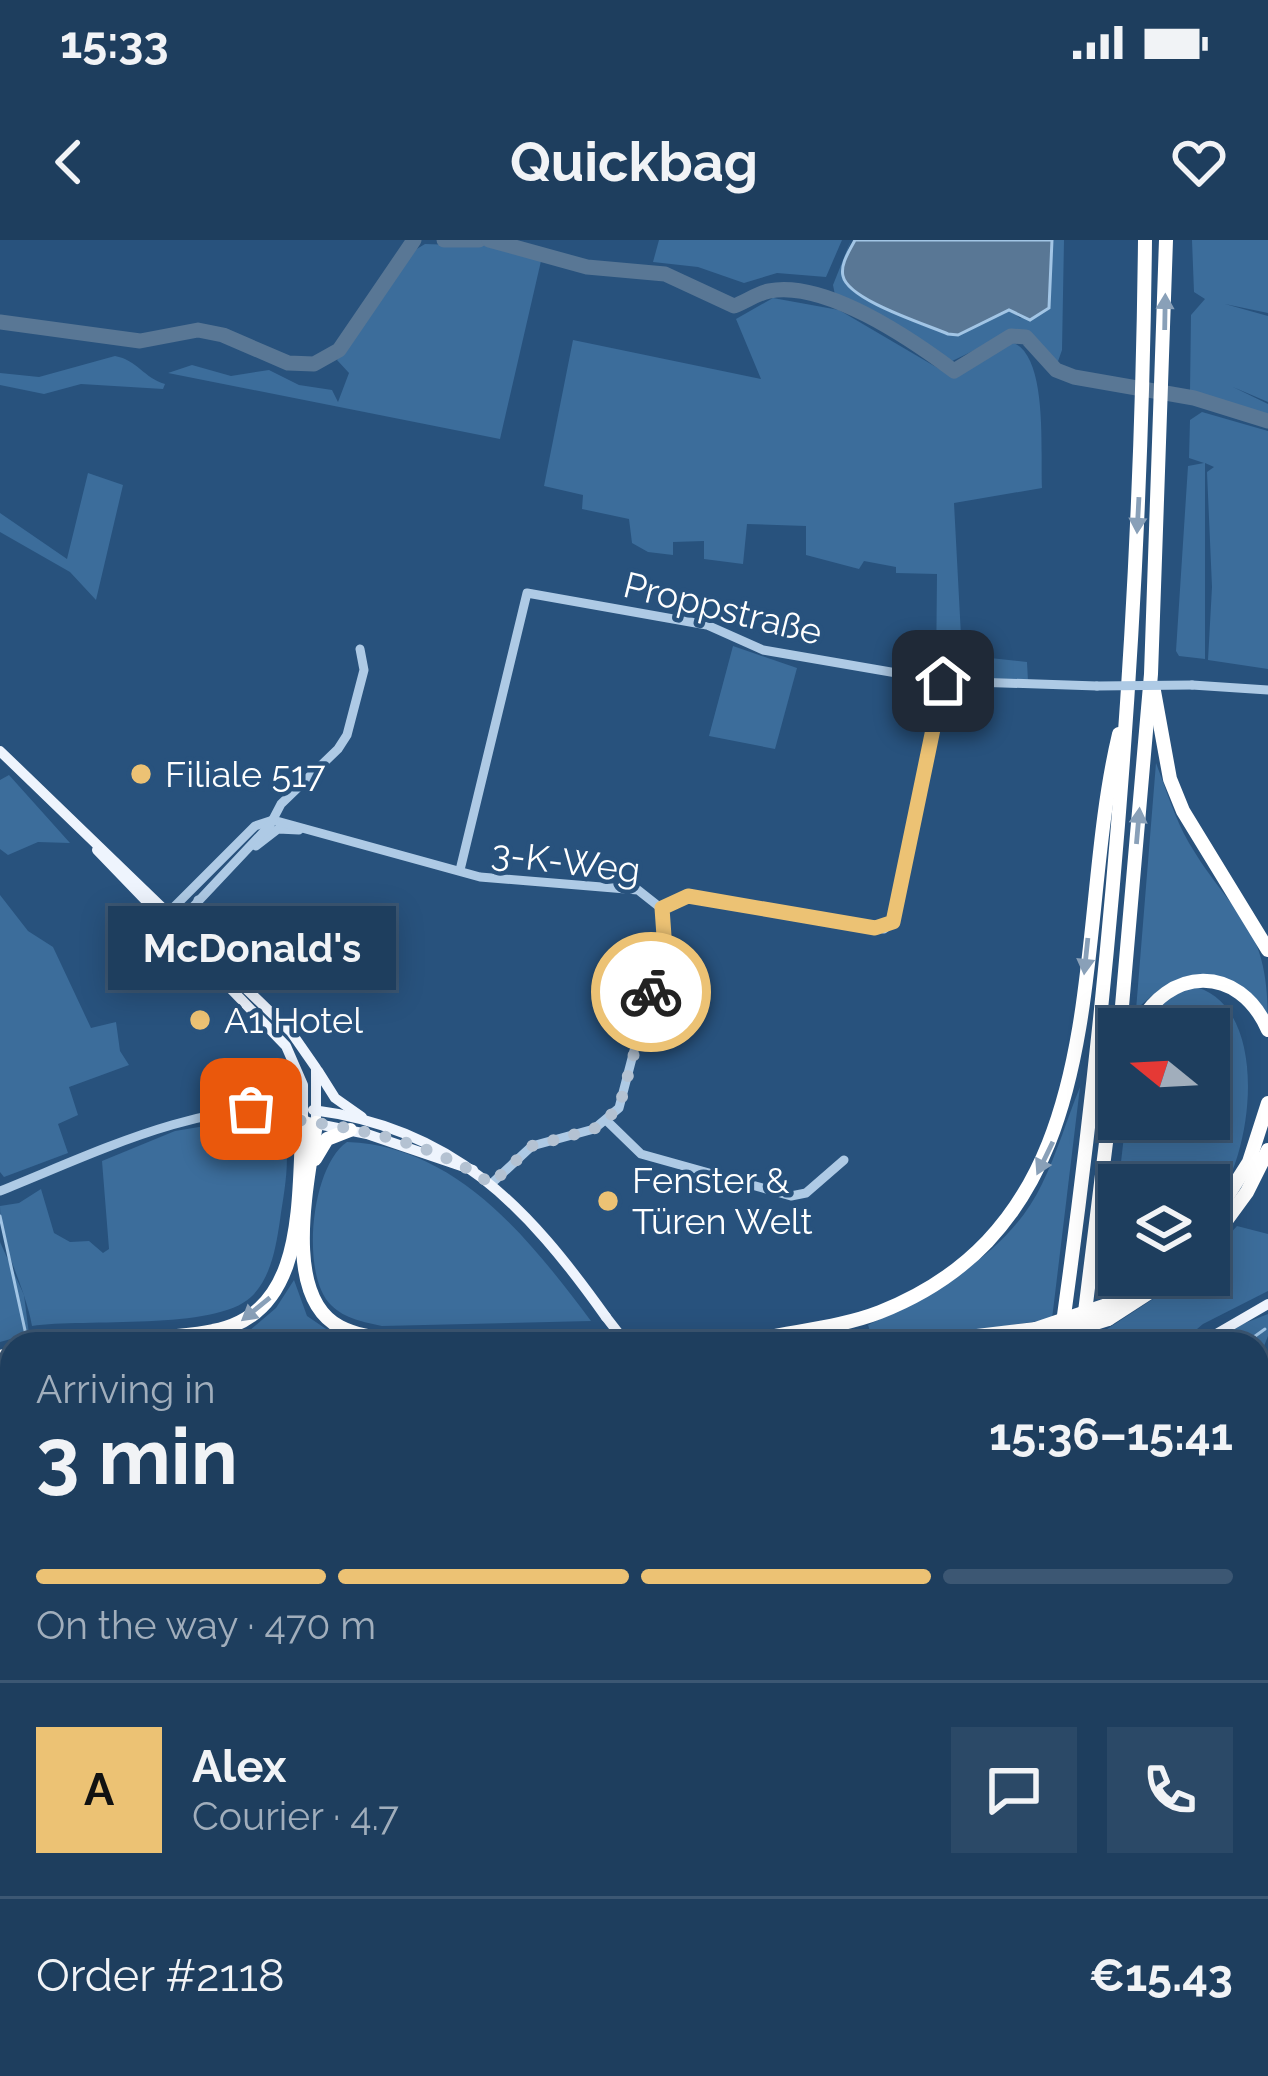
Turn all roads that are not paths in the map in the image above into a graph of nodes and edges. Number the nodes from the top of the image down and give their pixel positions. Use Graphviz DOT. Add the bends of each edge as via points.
graph roads {
  1 [pos="1145,240"];
  2 [pos="1166,240"];
  3 [pos="360,649"];
  4 [pos="1151,674"];
  5 [pos="943,681"];
  6 [pos="1268,689"];
  7 [pos="1128,694"];
  8 [pos="0,751"];
  9 [pos="276,825"];
  10 [pos="460,870"];
  11 [pos="198,900"];
  12 [pos="662,908"];
  13 [pos="171,921"];
  14 [pos="208,949"];
  15 [pos="1268,950"];
  16 [pos="1121,1008"];
  17 [pos="1149,1008"];
  18 [pos="1268,1030"];
  19 [pos="316,1069"];
  20 [pos="1268,1103"];
  21 [pos="310,1116"];
  22 [pos="364,1119"];
  23 [pos="608,1121"];
  24 [pos="350,1130"];
  25 [pos="1109,1140"];
  26 [pos="1268,1150"];
  27 [pos="844,1160"];
  28 [pos="312,1163"];
  29 [pos="473,1170"];
  30 [pos="491,1184"];
  31 [pos="2,1186"];
  32 [pos="1230,1192"];
  33 [pos="1230,1215"];
  34 [pos="1129,1296"];
  35 [pos="1137,1296"];
  36 [pos="1268,1304"];
  37 [pos="1109,1311"];
  38 [pos="199,1332"];
  39 [pos="364,1332"];
  40 [pos="617,1332"];
  41 [pos="795,1332"];
  42 [pos="1047,1332"];
  43 [pos="1061,1332"];
  44 [pos="1083,1332"];
  45 [pos="1220,1332"];
  1 -- 7 [label="highway, one-way"];
  4 -- 2 [label="highway, one-way"];
  3 -- 9 [label="street" via="364,670 347,735 281,804"];
  4 -- 15 [label="highway" via="1183,812"];
  16 -- 4 [label="highway, one-way"];
  5 -- 6 [label="street, Proppstraße, bridge"];
  5 -- 10 [label="street, Proppstraße" via="763,650 707,626 527,593"];
  5 -- 12 [label="street, 3-K-Weg" via="893,922 875,928 688,896"];
  7 -- 41 [label="highway, one-way" via="1069,1094 1036,1179 1000,1227 934,1285 852,1321"];
  7 -- 43 [label="highway" via="1106,965"];
  8 -- 13 [label="main road"];
  9 -- 10 [label="street"];
  9 -- 11 [label="street"];
  9 -- 13 [label="street" via="255,826"];
  10 -- 12 [label="street, 3-K-Weg" via="638,890"];
  11 -- 13 [label="street"];
  11 -- 14 [label="street"];
  12 -- 23 [label="street, 3-K-Weg" via="664,936 630,1076"];
  13 -- 14 [label="main road"];
  13 -- 21 [label="main road" via="286,1046"];
  14 -- 19 [label="main road" via="291,1032"];
  17 -- 18 [label="highway" via="1169,988 1204,980 1237,992"];
  19 -- 21 [label="main road"];
  19 -- 22 [label="main road" via="334,1098"];
  20 -- 32 [label="highway"];
  21 -- 22 [label="main road"];
  21 -- 24 [label="main road"];
  21 -- 28 [label="highway"];
  21 -- 31 [label="street" via="233,1113"];
  21 -- 38 [label="highway, one-way" via="285,1275 267,1303 220,1330"];
  22 -- 29 [label="main road" via="428,1140"];
  23 -- 27 [label="street" via="641,1154 791,1196"];
  23 -- 30 [label="street" via="532,1146"];
  24 -- 28 [label="highway" via="327,1139"];
  24 -- 29 [label="main road"];
  25 -- 44 [label="highway"];
  26 -- 33 [label="highway"];
  28 -- 39 [label="highway" via="303,1260 310,1298 339,1326"];
  29 -- 30 [label="main road"];
  30 -- 40 [label="main road, bridge" via="535,1223"];
  34 -- 37 [label="highway"];
  35 -- 37 [label="highway"];
  36 -- 45 [label="main road"];
  37 -- 42 [label="highway, bridge"];
}
